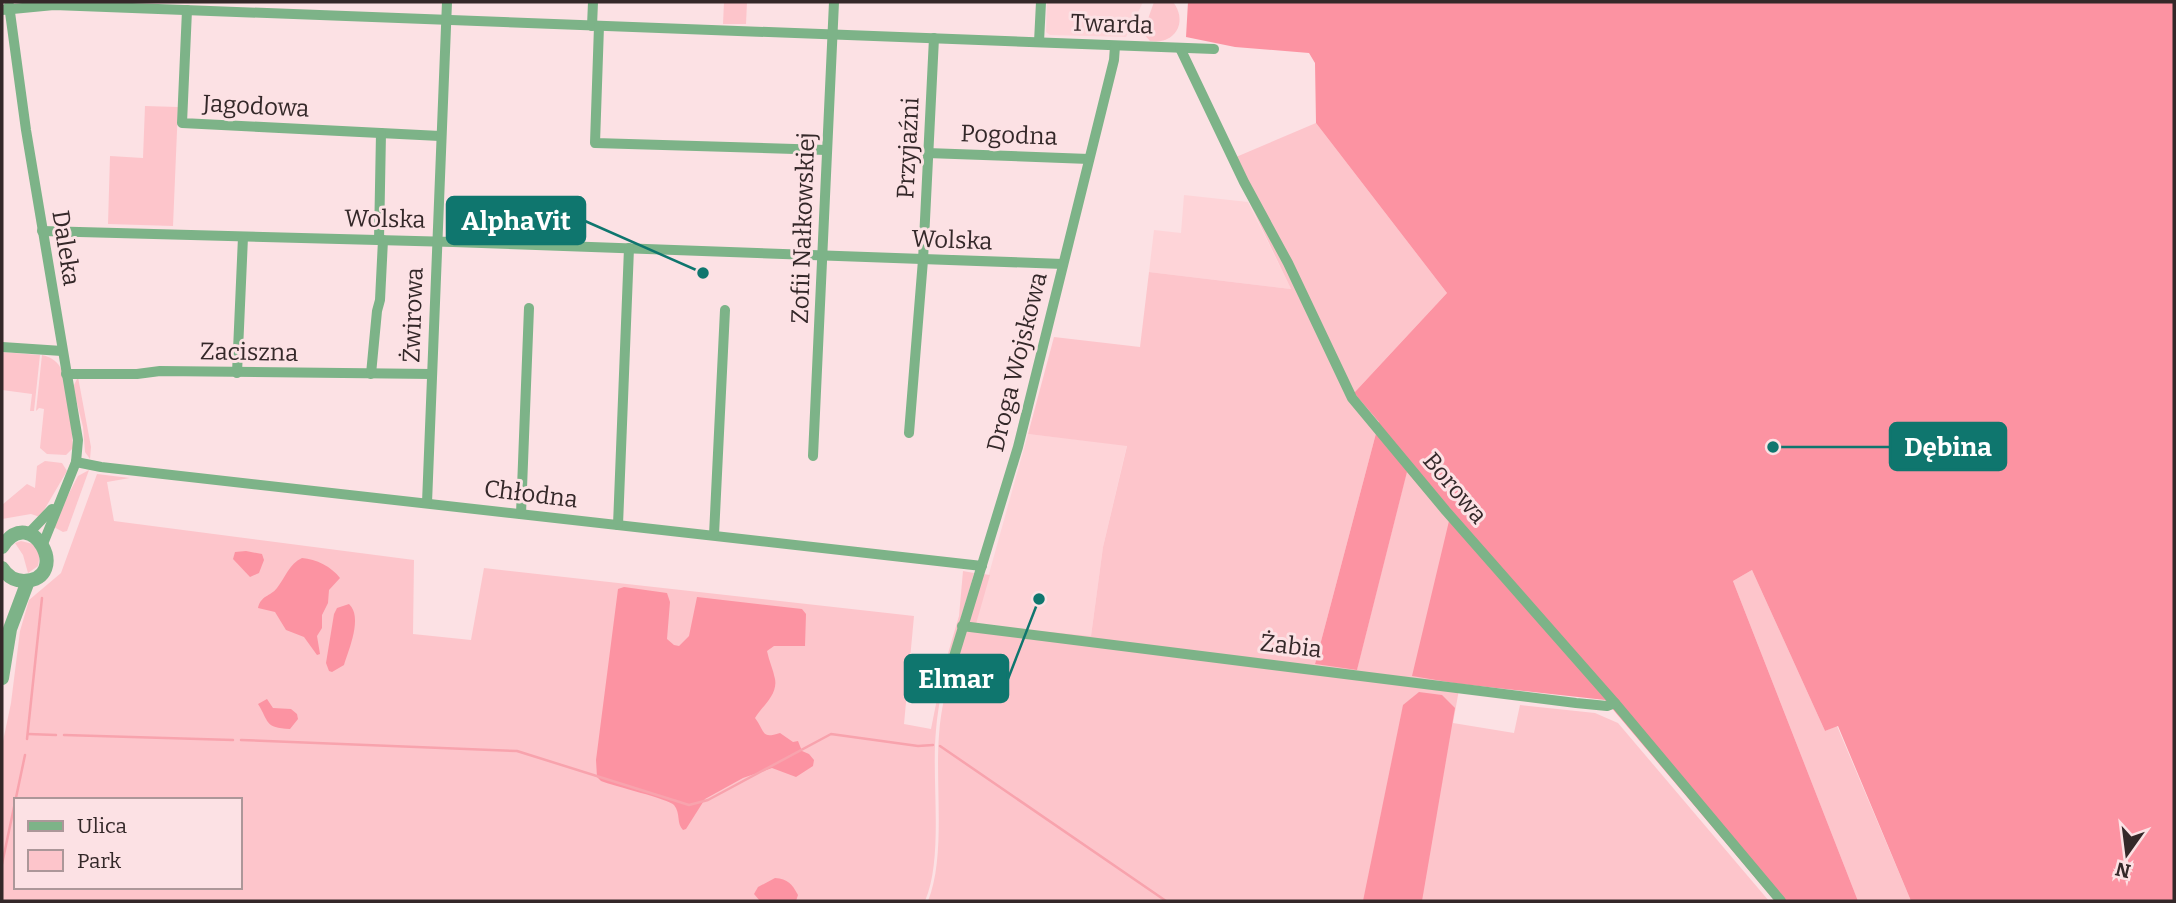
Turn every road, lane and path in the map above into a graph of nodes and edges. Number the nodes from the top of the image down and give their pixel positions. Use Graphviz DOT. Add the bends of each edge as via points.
graph roads {
  1 [pos="447,2"];
  2 [pos="593,2"];
  3 [pos="834,2"];
  4 [pos="1041,2"];
  5 [pos="7,7"];
  6 [pos="187,10"];
  7 [pos="446,20"];
  8 [pos="595,26"];
  9 [pos="833,34"];
  10 [pos="934,38"];
  11 [pos="1039,42"];
  12 [pos="1115,46"];
  13 [pos="1180,48"];
  14 [pos="1214,49"];
  15 [pos="381,133"];
  16 [pos="440,136"];
  17 [pos="827,150"];
  18 [pos="927,153"];
  19 [pos="1089,159"];
  20 [pos="42,230"];
  21 [pos="243,237"];
  22 [pos="381,240"];
  23 [pos="437,242"];
  24 [pos="629,248"];
  25 [pos="823,255"];
  26 [pos="923,260"];
  27 [pos="1063,264"];
  28 [pos="530,308"];
  29 [pos="725,310"];
  30 [pos="2,347"];
  31 [pos="62,351"];
  32 [pos="237,373"];
  33 [pos="66,374"];
  34 [pos="371,374"];
  35 [pos="432,374"];
  36 [pos="909,433"];
  37 [pos="813,456"];
  38 [pos="76,462"];
  39 [pos="61,499"];
  40 [pos="427,503"];
  41 [pos="521,514"];
  42 [pos="618,525"];
  43 [pos="28,534"];
  44 [pos="715,535"];
  45 [pos="4,540"];
  46 [pos="43,544"];
  47 [pos="982,566"];
  48 [pos="6,573"];
  49 [pos="29,581"];
  50 [pos="6,624"];
  51 [pos="962,626"];
  52 [pos="2,678"];
  53 [pos="945,686"];
  54 [pos="1615,704"];
  55 [pos="1781,901"];
  1 -- 7 [label="street, Żwirowa"];
  2 -- 8 [label="street"];
  3 -- 9 [label="street, Zofii Nałkowskiej"];
  4 -- 11 [label="street"];
  5 -- 6 [label="street, Twarda"];
  5 -- 20 [label="street, Daleka"];
  6 -- 7 [label="street, Twarda"];
  6 -- 15 [label="street, Jagodowa" via="183,123"];
  7 -- 8 [label="street, Twarda"];
  7 -- 16 [label="street, Żwirowa"];
  8 -- 9 [label="street, Twarda"];
  8 -- 17 [label="street" via="595,143"];
  9 -- 10 [label="street, Twarda"];
  9 -- 17 [label="street, Zofii Nałkowskiej"];
  10 -- 11 [label="street, Twarda"];
  10 -- 18 [label="street, Przyjaźni"];
  11 -- 12 [label="street, Twarda"];
  12 -- 13 [label="street, Twarda"];
  12 -- 19 [label="street, Droga Wojskowa"];
  13 -- 14 [label="street, Twarda"];
  13 -- 54 [label="street, Borowa" via="1352,398"];
  15 -- 16 [label="street, Jagodowa"];
  15 -- 22 [label="street"];
  16 -- 23 [label="street, Żwirowa"];
  17 -- 25 [label="street, Zofii Nałkowskiej"];
  18 -- 19 [label="street, Pogodna"];
  18 -- 26 [label="street, Przyjaźni"];
  19 -- 27 [label="street, Droga Wojskowa"];
  20 -- 21 [label="street, Wolska"];
  20 -- 31 [label="street, Daleka"];
  21 -- 22 [label="street, Wolska"];
  21 -- 32 [label="street"];
  22 -- 23 [label="street, Wolska"];
  22 -- 34 [label="street"];
  23 -- 24 [label="street, Wolska"];
  23 -- 35 [label="street, Żwirowa"];
  24 -- 25 [label="street, Wolska"];
  24 -- 42 [label="street"];
  25 -- 26 [label="street, Wolska"];
  25 -- 37 [label="street, Zofii Nałkowskiej"];
  26 -- 27 [label="street, Wolska"];
  26 -- 36 [label="street, Przyjaźni"];
  27 -- 47 [label="street, Droga Wojskowa" via="1018,447"];
  28 -- 41 [label="street"];
  29 -- 44 [label="street"];
  30 -- 31 [label="street"];
  31 -- 33 [label="street, Daleka"];
  32 -- 33 [label="street, Zaciszna"];
  32 -- 34 [label="street, Zaciszna"];
  33 -- 38 [label="street, Daleka" via="78,440"];
  34 -- 35 [label="street, Zaciszna"];
  35 -- 40 [label="street, Żwirowa"];
  38 -- 39 [label="street, Daleka"];
  38 -- 40 [label="street, Chłodna"];
  39 -- 43 [label="street, Daleka"];
  39 -- 46 [label="street, Daleka"];
  40 -- 41 [label="street, Chłodna"];
  41 -- 42 [label="street, Chłodna"];
  42 -- 44 [label="street, Chłodna"];
  43 -- 45 [label="street"];
  43 -- 46 [label="street"];
  44 -- 47 [label="street, Chłodna"];
  46 -- 49 [label="street" via="45,566"];
  47 -- 51 [label="street, Droga Wojskowa"];
  48 -- 49 [label="street"];
  48 -- 50 [label="street"];
  49 -- 50 [label="street"];
  50 -- 52 [label="street"];
  51 -- 53 [label="street, Droga Wojskowa"];
  51 -- 54 [label="street, Żabia" via="1576,703"];
  54 -- 55 [label="street, Borowa"];
}
